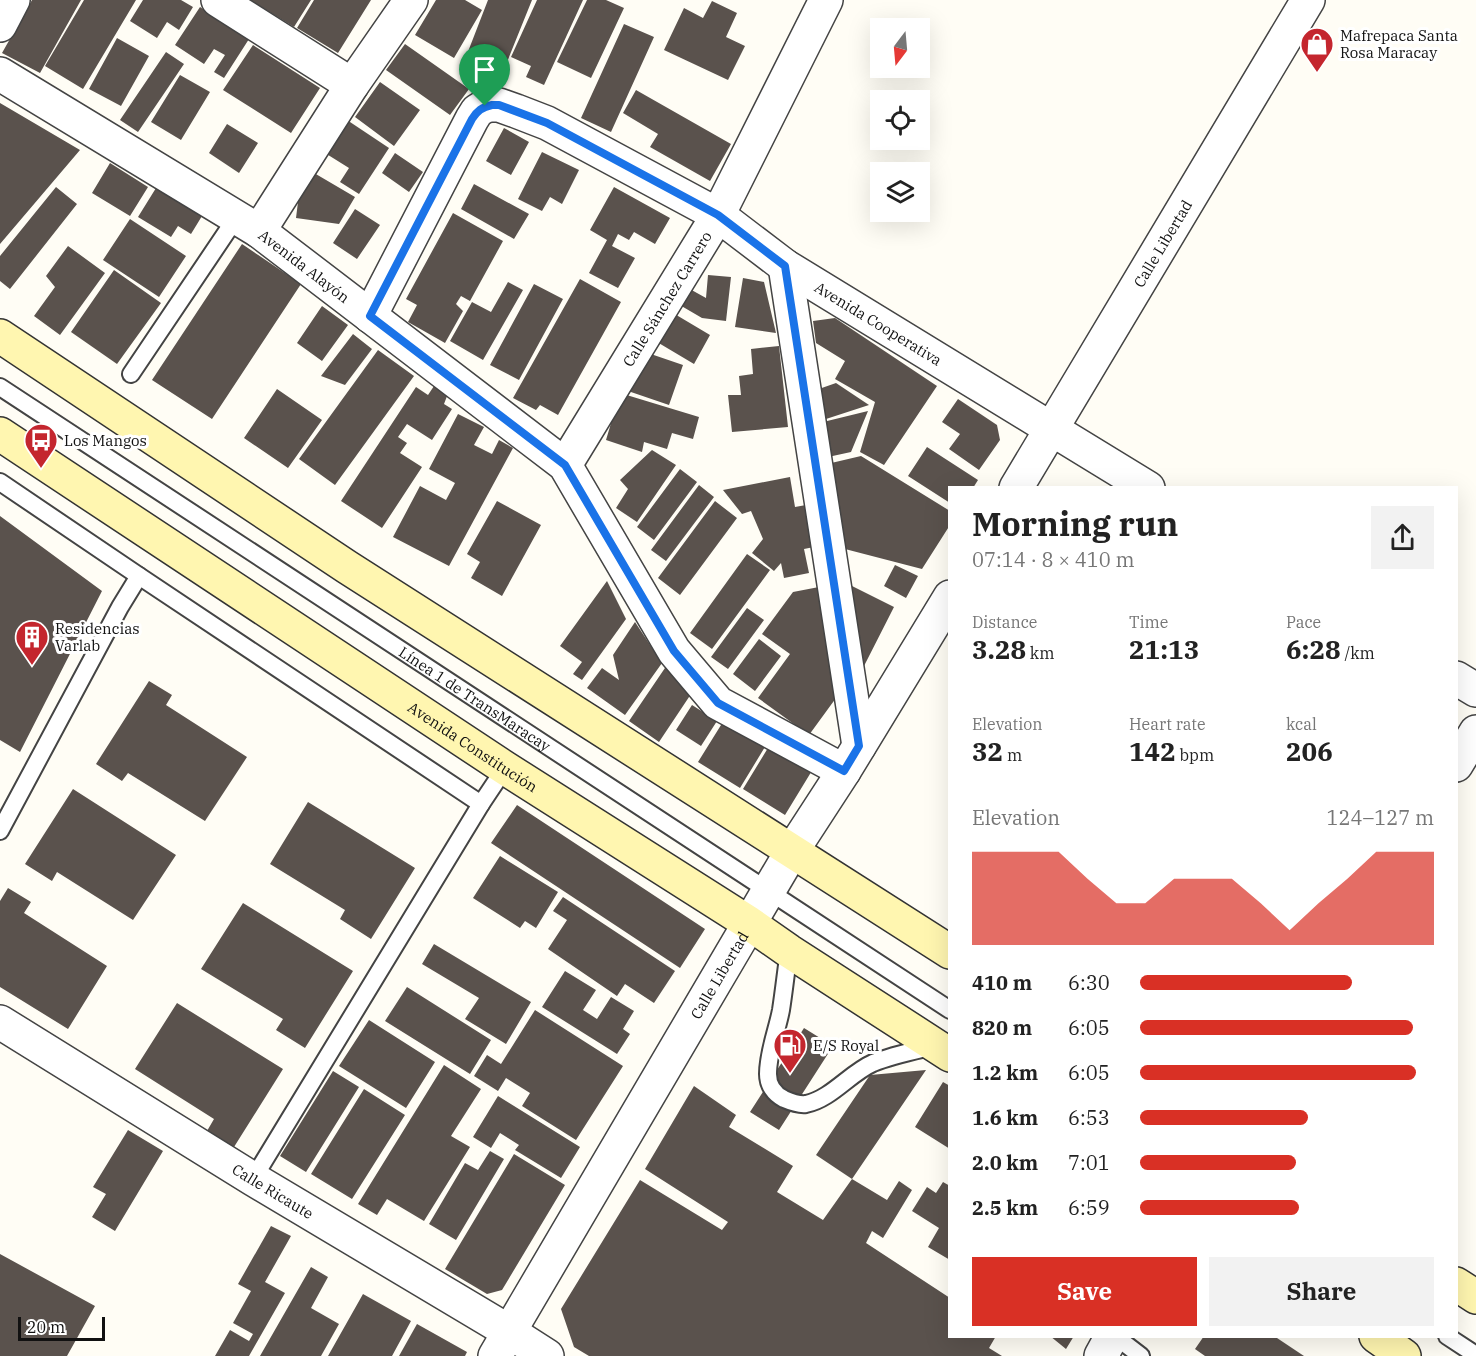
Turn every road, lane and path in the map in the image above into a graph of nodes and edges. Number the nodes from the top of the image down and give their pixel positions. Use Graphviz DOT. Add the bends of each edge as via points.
graph roads {
  1 [pos="13,0"];
  2 [pos="218,0"];
  3 [pos="411,0"];
  4 [pos="826,0"];
  5 [pos="1308,0"];
  6 [pos="0,25"];
  7 [pos="0,74"];
  8 [pos="352,85"];
  9 [pos="718,215"];
  10 [pos="248,224"];
  11 [pos="785,266"];
  12 [pos="370,316"];
  13 [pos="0,336"];
  14 [pos="131,374"];
  15 [pos="0,387"];
  16 [pos="1052,428"];
  17 [pos="0,434"];
  18 [pos="565,465"];
  19 [pos="0,482"];
  20 [pos="1017,486"];
  21 [pos="1145,486"];
  22 [pos="139,576"];
  23 [pos="948,600"];
  24 [pos="1458,679"];
  25 [pos="1476,690"];
  26 [pos="1476,732"];
  27 [pos="852,758"];
  28 [pos="1458,762"];
  29 [pos="505,768"];
  30 [pos="481,804"];
  31 [pos="0,831"];
  32 [pos="792,851"];
  33 [pos="768,891"];
  34 [pos="749,923"];
  35 [pos="789,951"];
  36 [pos="948,951"];
  37 [pos="948,1009"];
  38 [pos="0,1022"];
  39 [pos="942,1050"];
  40 [pos="253,1179"];
  41 [pos="1458,1285"];
  42 [pos="1476,1297"];
  43 [pos="1113,1338"];
  44 [pos="1117,1338"];
  45 [pos="1379,1338"];
  46 [pos="1450,1338"];
  47 [pos="501,1344"];
  48 [pos="1476,1355"];
  49 [pos="547,1356"];
  50 [pos="1101,1356"];
  51 [pos="1141,1356"];
  52 [pos="1404,1356"];
  1 -- 6 [label="street"];
  2 -- 8 [label="street"];
  3 -- 8 [label="street"];
  4 -- 9 [label="street, Calle Sánchez Carrero"];
  5 -- 16 [label="street, Calle Libertad"];
  7 -- 10 [label="street, Avenida Alayón"];
  8 -- 10 [label="street"];
  9 -- 11 [label="street, Avenida Cooperativa"];
  9 -- 12 [label="street, Avenida Cooperativa" via="547,123 499,105 485,106 477,111 461,140"];
  9 -- 18 [label="street, Calle Sánchez Carrero"];
  10 -- 12 [label="street, Avenida Alayón"];
  10 -- 14 [label="lane"];
  11 -- 16 [label="street, Avenida Cooperativa"];
  11 -- 27 [label="street"];
  12 -- 18 [label="street, Avenida Alayón"];
  13 -- 32 [label="street" via="347,567"];
  15 -- 33 [label="lane, Línea 1 de TransMaracay"];
  16 -- 20 [label="street, Calle Libertad"];
  16 -- 21 [label="street, Avenida Cooperativa"];
  17 -- 29 [label="street, Avenida Constitución"];
  18 -- 27 [label="street, Avenida Alayón" via="674,651 718,703"];
  19 -- 22 [label="lane"];
  22 -- 30 [label="lane"];
  22 -- 31 [label="lane"];
  23 -- 27 [label="street, Calle Libertad"];
  24 -- 25 [label="street"];
  26 -- 28 [label="street"];
  27 -- 32 [label="street, Calle Libertad"];
  29 -- 30 [label="lane"];
  29 -- 34 [label="street, Avenida Constitución"];
  30 -- 40 [label="lane"];
  32 -- 33 [label="street, Calle Libertad"];
  32 -- 36 [label="street"];
  33 -- 34 [label="street, Calle Libertad"];
  33 -- 37 [label="lane, Línea 1 de TransMaracay"];
  34 -- 35 [label="street, Avenida Constitución"];
  34 -- 47 [label="street, Calle Libertad"];
  35 -- 39 [label="street, Avenida Constitución"];
  35 -- 39 [label="lane" via="768,1075 771,1089 780,1097 805,1104 823,1097 871,1064 897,1055"];
  38 -- 40 [label="street, Calle Ricaute"];
  40 -- 47 [label="street, Calle Ricaute"];
  41 -- 42 [label="street"];
  43 -- 50 [label="street"];
  44 -- 51 [label="lane"];
  45 -- 52 [label="street"];
  46 -- 48 [label="lane"];
  47 -- 49 [label="street, Calle Ricaute"];
}
